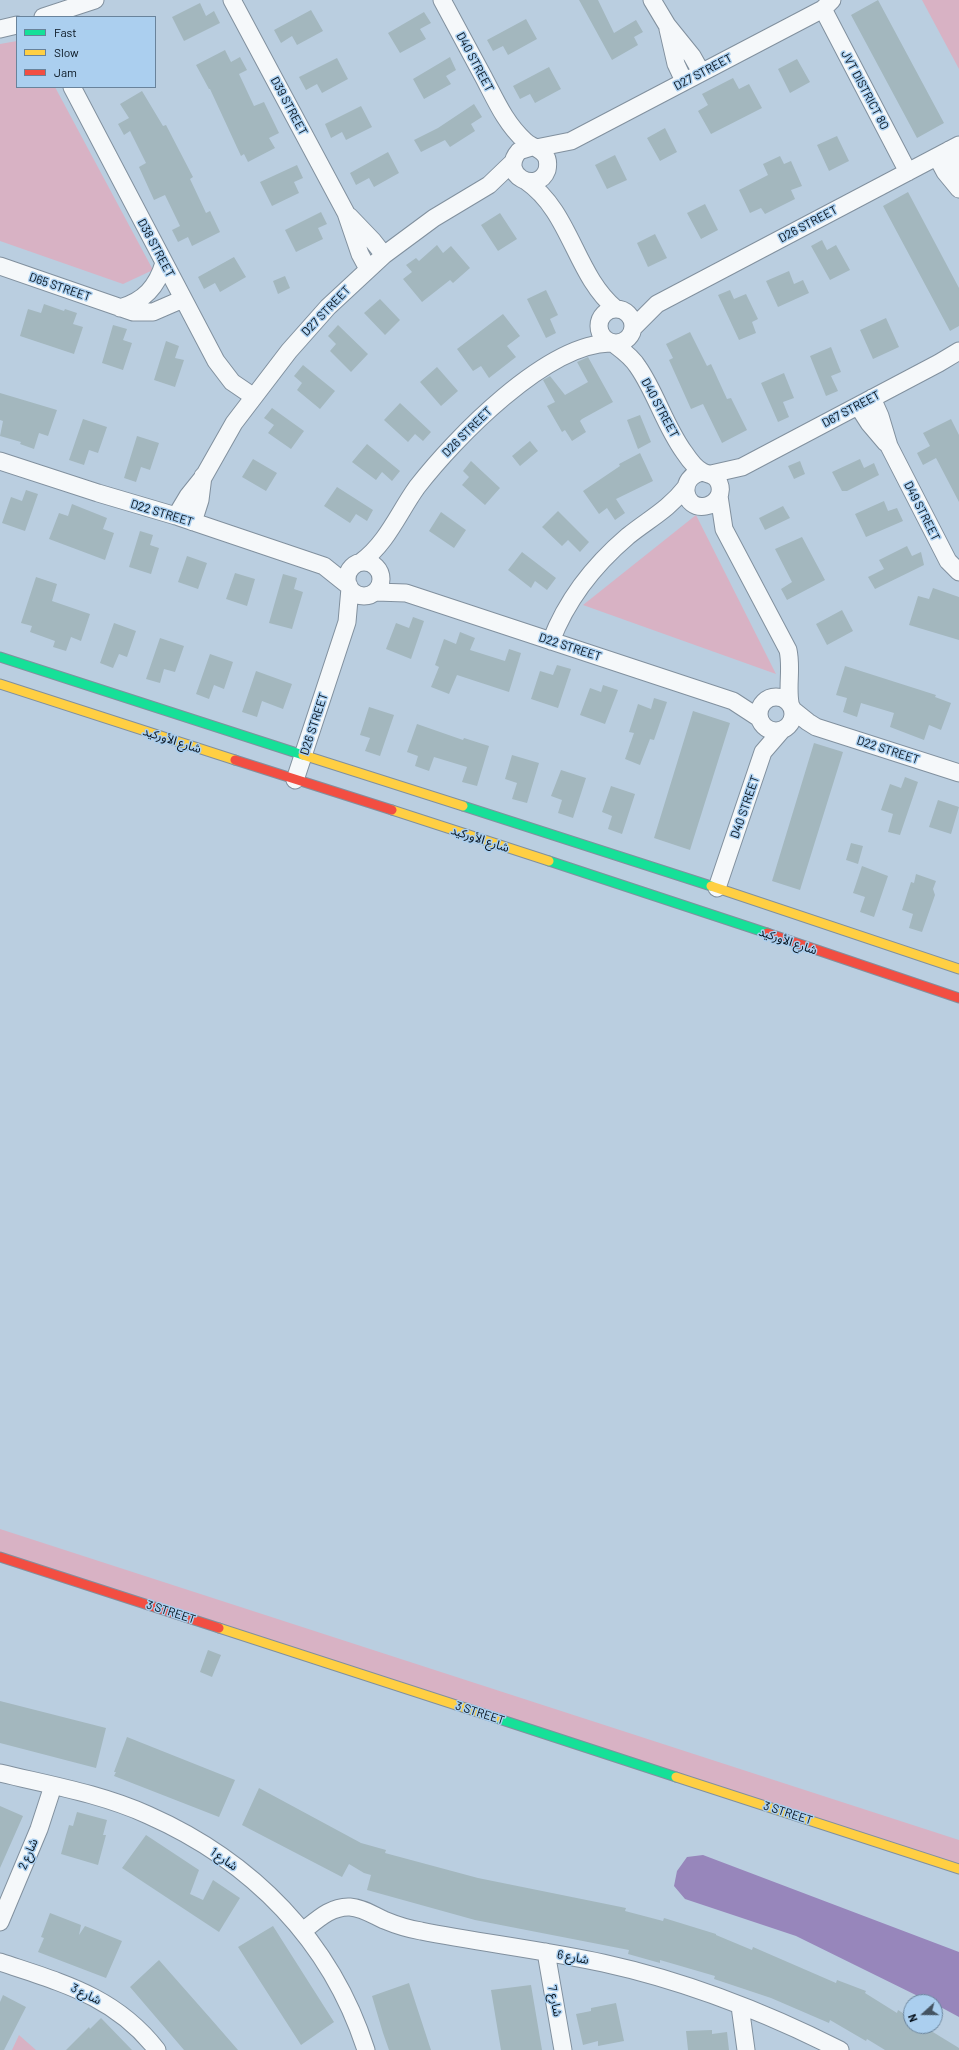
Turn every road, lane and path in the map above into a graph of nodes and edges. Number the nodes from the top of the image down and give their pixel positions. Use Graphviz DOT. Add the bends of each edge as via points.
graph roads {
  1 [pos="95,0"];
  2 [pos="232,0"];
  3 [pos="442,0"];
  4 [pos="652,0"];
  5 [pos="828,4"];
  6 [pos="47,16"];
  7 [pos="16,25"];
  8 [pos="666,25"];
  9 [pos="0,29"];
  10 [pos="701,72"];
  11 [pos="684,81"];
  12 [pos="73,88"];
  13 [pos="508,124"];
  14 [pos="571,141"];
  15 [pos="534,147"];
  16 [pos="948,151"];
  17 [pos="513,160"];
  18 [pos="547,168"];
  19 [pos="908,172"];
  20 [pos="959,177"];
  21 [pos="524,181"];
  22 [pos="489,185"];
  23 [pos="959,189"];
  24 [pos="552,206"];
  25 [pos="346,213"];
  26 [pos="384,255"];
  27 [pos="164,263"];
  28 [pos="0,266"];
  29 [pos="368,269"];
  30 [pos="596,288"];
  31 [pos="183,299"];
  32 [pos="657,304"];
  33 [pos="120,308"];
  34 [pos="620,310"];
  35 [pos="599,322"];
  36 [pos="633,330"];
  37 [pos="612,343"];
  38 [pos="576,349"];
  39 [pos="959,351"];
  40 [pos="638,366"];
  41 [pos="254,397"];
  42 [pos="865,402"];
  43 [pos="683,450"];
  44 [pos="0,461"];
  45 [pos="742,467"];
  46 [pos="707,473"];
  47 [pos="204,476"];
  48 [pos="686,485"];
  49 [pos="720,493"];
  50 [pos="698,506"];
  51 [pos="663,512"];
  52 [pos="176,516"];
  53 [pos="193,522"];
  54 [pos="724,528"];
  55 [pos="384,540"];
  56 [pos="358,563"];
  57 [pos="324,566"];
  58 [pos="380,572"];
  59 [pos="959,572"];
  60 [pos="349,587"];
  61 [pos="406,593"];
  62 [pos="372,594"];
  63 [pos="347,622"];
  64 [pos="551,641"];
  65 [pos="0,657"];
  66 [pos="789,678"];
  67 [pos="0,684"];
  68 [pos="769,699"];
  69 [pos="733,701"];
  70 [pos="791,706"];
  71 [pos="761,722"];
  72 [pos="816,727"];
  73 [pos="784,729"];
  74 [pos="763,752"];
  75 [pos="303,756"];
  76 [pos="959,773"];
  77 [pos="295,780"];
  78 [pos="655,886"];
  79 [pos="636,889"];
  80 [pos="713,892"];
  81 [pos="959,969"];
  82 [pos="959,998"];
  83 [pos="0,1557"];
  84 [pos="0,1773"];
  85 [pos="52,1786"];
  86 [pos="959,1869"];
  87 [pos="0,1922"];
  88 [pos="303,1931"];
  89 [pos="546,1952"];
  90 [pos="0,1962"];
  91 [pos="740,2006"];
  92 [pos="157,2050"];
  93 [pos="366,2050"];
  94 [pos="563,2050"];
  95 [pos="746,2050"];
  96 [pos="840,2050"];
  1 -- 6 [label="street"];
  2 -- 25 [label="street, D39 STREET"];
  3 -- 13 [label="street, D40 STREET"];
  4 -- 8 [label="street"];
  5 -- 10 [label="street, D27 STREET"];
  5 -- 19 [label="street, JVT DISTRICT 8O"];
  7 -- 9 [label="street"];
  8 -- 10 [label="street" via="695,59"];
  8 -- 11 [label="street" via="676,64"];
  10 -- 11 [label="street, D27 STREET"];
  11 -- 14 [label="street, D27 STREET"];
  12 -- 27 [label="street, D38 STREET"];
  13 -- 15 [label="street, D40 STREET"];
  13 -- 17 [label="street, D40 STREET"];
  14 -- 15 [label="street, D27 STREET"];
  14 -- 18 [label="street, D27 STREET"];
  15 -- 17 [label="street" via="518,151"];
  15 -- 18 [label="street" via="546,157"];
  16 -- 19 [label="street, D26 STREET"];
  16 -- 20 [label="street"];
  16 -- 23 [label="street" via="946,172"];
  17 -- 21 [label="street" via="515,172"];
  17 -- 22 [label="street, D27 STREET"];
  18 -- 21 [label="street" via="536,181"];
  18 -- 24 [label="street"];
  19 -- 32 [label="street, D26 STREET"];
  21 -- 22 [label="street, D27 STREET"];
  21 -- 24 [label="street" via="541,192"];
  22 -- 26 [label="street, D27 STREET" via="434,218"];
  24 -- 30 [label="street"];
  25 -- 26 [label="street, D39 STREET"];
  25 -- 29 [label="street, D39 STREET"];
  26 -- 29 [label="street, D27 STREET"];
  27 -- 31 [label="street, D38 STREET"];
  27 -- 33 [label="street" via="157,281 146,296"];
  28 -- 33 [label="street, D65 STREET"];
  29 -- 41 [label="street, D27 STREET" via="308,328"];
  30 -- 34 [label="street"];
  30 -- 35 [label="street"];
  31 -- 33 [label="street, D65 STREET" via="147,313"];
  31 -- 41 [label="street, D38 STREET" via="224,372 242,390"];
  32 -- 34 [label="street, D26 STREET"];
  32 -- 36 [label="street, D26 STREET"];
  34 -- 35 [label="street" via="608,311"];
  34 -- 36 [label="street" via="630,316"];
  35 -- 37 [label="street" via="601,336"];
  35 -- 38 [label="street, D26 STREET"];
  36 -- 37 [label="street" via="625,341"];
  36 -- 40 [label="street, D40 STREET"];
  37 -- 38 [label="street, D26 STREET" via="593,344"];
  37 -- 40 [label="street, D40 STREET"];
  38 -- 55 [label="street, D26 STREET" via="519,385 454,443 417,488"];
  39 -- 42 [label="street, D67 STREET"];
  40 -- 43 [label="street, D40 STREET"];
  41 -- 47 [label="street, D27 STREET" via="234,423"];
  42 -- 45 [label="street, D67 STREET"];
  42 -- 59 [label="street, D49 STREET" via="869,423 889,446 948,560"];
  43 -- 46 [label="street, D40 STREET"];
  43 -- 48 [label="street, D40 STREET"];
  44 -- 52 [label="street, D22 STREET"];
  45 -- 46 [label="street, D67 STREET"];
  45 -- 49 [label="street, D67 STREET"];
  46 -- 48 [label="street" via="693,475"];
  46 -- 49 [label="street" via="719,482"];
  47 -- 52 [label="street, D27 STREET" via="185,499"];
  47 -- 53 [label="street, D27 STREET"];
  48 -- 50 [label="street" via="688,498"];
  48 -- 51 [label="street"];
  49 -- 50 [label="street" via="712,504"];
  49 -- 54 [label="street"];
  50 -- 51 [label="street" via="679,507"];
  50 -- 54 [label="street"];
  51 -- 64 [label="street" via="629,536 588,576 566,607"];
  52 -- 53 [label="street, D22 STREET"];
  53 -- 57 [label="street, D22 STREET"];
  54 -- 66 [label="street" via="784,641 790,659"];
  55 -- 56 [label="street, D26 STREET" via="370,556"];
  55 -- 58 [label="street, D26 STREET"];
  56 -- 57 [label="street, D22 STREET"];
  56 -- 58 [label="street" via="372,563"];
  56 -- 60 [label="street" via="347,576"];
  57 -- 60 [label="street, D22 STREET"];
  58 -- 61 [label="street, D22 STREET"];
  58 -- 62 [label="street" via="381,583"];
  60 -- 62 [label="street" via="357,595"];
  60 -- 63 [label="street, D26 STREET"];
  61 -- 62 [label="street, D22 STREET"];
  61 -- 64 [label="street, D22 STREET"];
  62 -- 63 [label="street, D26 STREET"];
  63 -- 75 [label="street, D26 STREET"];
  64 -- 69 [label="street, D22 STREET"];
  65 -- 75 [label="street"];
  66 -- 68 [label="street"];
  66 -- 70 [label="street"];
  67 -- 77 [label="street, شارع الأوركيد"];
  68 -- 69 [label="street, D22 STREET"];
  68 -- 70 [label="street" via="783,698"];
  68 -- 71 [label="street" via="759,711"];
  69 -- 71 [label="street, D22 STREET"];
  70 -- 72 [label="street, D22 STREET"];
  70 -- 73 [label="street" via="792,720"];
  71 -- 73 [label="street" via="770,730"];
  71 -- 74 [label="street"];
  72 -- 73 [label="street, D22 STREET"];
  72 -- 76 [label="street, D22 STREET"];
  73 -- 74 [label="street, D40 STREET"];
  74 -- 80 [label="street, D40 STREET"];
  75 -- 77 [label="street, D26 STREET"];
  75 -- 80 [label="street"];
  77 -- 79 [label="street, شارع الأوركيد"];
  78 -- 79 [label="street"];
  79 -- 82 [label="street, شارع الأوركيد"];
  80 -- 81 [label="street"];
  83 -- 86 [label="street, 3 STREET"];
  84 -- 85 [label="street, شارع 1"];
  85 -- 87 [label="street, شارع 2" via="38,1829"];
  85 -- 88 [label="street, شارع 1" via="101,1798 148,1815 192,1837 266,1890"];
  88 -- 89 [label="street, شارع 6" via="332,1910 350,1907 420,1931"];
  88 -- 93 [label="street, شارع 1" via="341,1990"];
  89 -- 91 [label="street, شارع 6" via="604,1963 660,1978"];
  89 -- 94 [label="street, شارع 7"];
  90 -- 92 [label="street, شارع 3" via="72,1986 111,2006 144,2034"];
  91 -- 95 [label="street"];
  91 -- 96 [label="street, شارع 6" via="803,2031"];
}
